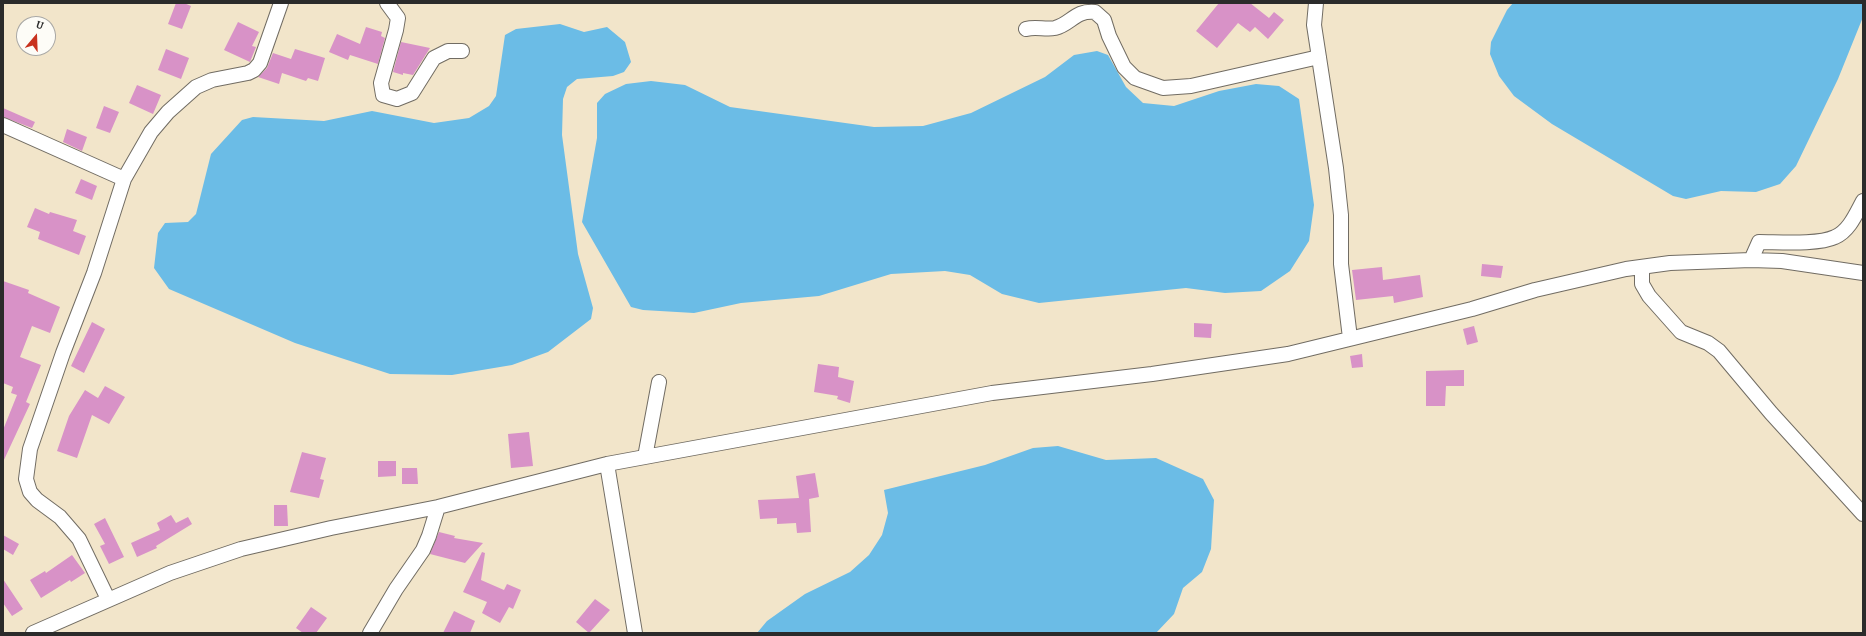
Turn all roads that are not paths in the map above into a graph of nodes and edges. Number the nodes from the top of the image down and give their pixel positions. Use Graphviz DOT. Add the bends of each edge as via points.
graph roads {
  1 [pos="281,3"];
  2 [pos="387,3"];
  3 [pos="1316,3"];
  4 [pos="1026,28"];
  5 [pos="462,51"];
  6 [pos="1319,57"];
  7 [pos="3,125"];
  8 [pos="124,179"];
  9 [pos="1863,201"];
  10 [pos="1751,260"];
  11 [pos="1642,266"];
  12 [pos="1863,273"];
  13 [pos="1350,338"];
  14 [pos="659,382"];
  15 [pos="645,457"];
  16 [pos="607,464"];
  17 [pos="438,507"];
  18 [pos="1863,514"];
  19 [pos="108,599"];
  20 [pos="33,633"];
  21 [pos="370,633"];
  22 [pos="635,633"];
  1 -- 8 [label="street" via="260,63 254,70 212,80 196,87 184,97 151,132"];
  2 -- 5 [label="street" via="398,18 381,83 383,95 397,98 412,93 434,58 448,51"];
  3 -- 6 [label="street" via="1314,25"];
  4 -- 6 [label="street" via="1056,28 1083,12 1095,12 1104,20 1124,67 1135,78 1163,88 1191,86"];
  6 -- 13 [label="street" via="1336,168 1341,215 1341,264"];
  7 -- 8 [label="street"];
  8 -- 19 [label="street" via="94,273 30,449 26,479 33,496 60,517 79,539"];
  9 -- 10 [label="street" via="1851,224 1836,237 1806,243 1759,242"];
  10 -- 11 [label="street" via="1707,260"];
  10 -- 12 [label="street" via="1782,261"];
  11 -- 13 [label="street" via="1535,290 1472,309"];
  11 -- 18 [label="street" via="1642,284 1649,296 1681,332 1708,343 1719,351 1771,414"];
  13 -- 15 [label="street" via="1288,354 1152,374 992,392"];
  14 -- 15 [label="street"];
  15 -- 16 [label="street"];
  16 -- 17 [label="street"];
  16 -- 22 [label="street"];
  17 -- 19 [label="street" via="241,549 170,573"];
  17 -- 21 [label="street" via="423,550"];
  19 -- 20 [label="street"];
}
